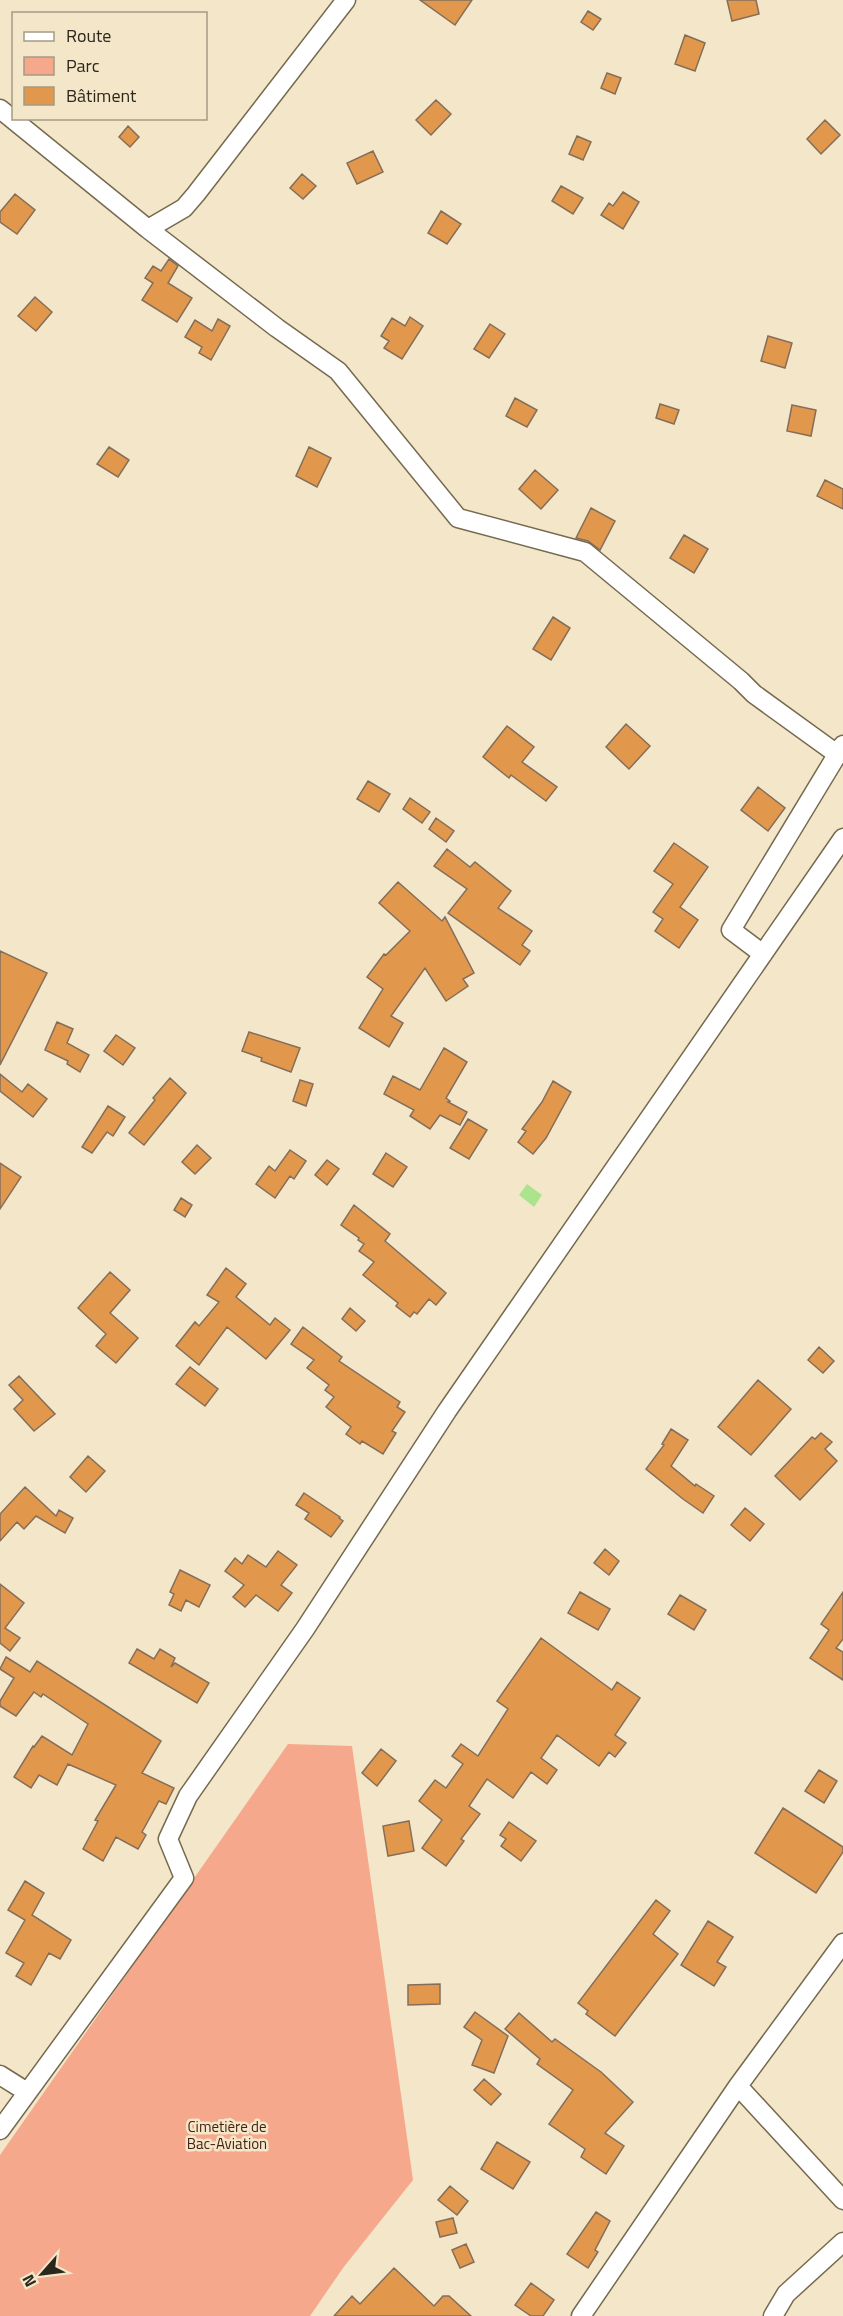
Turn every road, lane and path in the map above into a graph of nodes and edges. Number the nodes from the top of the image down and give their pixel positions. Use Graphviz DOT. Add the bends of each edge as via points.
graph roads {
  1 [pos="346,0"];
  2 [pos="0,109"];
  3 [pos="12,119"];
  4 [pos="13,120"];
  5 [pos="147,229"];
  6 [pos="840,750"];
  7 [pos="843,838"];
  8 [pos="763,954"];
  9 [pos="843,1942"];
  10 [pos="0,2075"];
  11 [pos="738,2086"];
  12 [pos="27,2092"];
  13 [pos="0,2130"];
  14 [pos="843,2200"];
  15 [pos="843,2242"];
  16 [pos="581,2316"];
  17 [pos="772,2316"];
  1 -- 5 [label="street" via="184,208"];
  2 -- 3 [label="street"];
  4 -- 5 [label="street"];
  5 -- 6 [label="street" via="338,371 458,518 585,552 754,694"];
  6 -- 8 [label="street" via="731,930"];
  7 -- 8 [label="street"];
  8 -- 12 [label="street" via="447,1410 304,1629 188,1796 168,1839 184,1878"];
  9 -- 11 [label="street"];
  10 -- 12 [label="street"];
  11 -- 14 [label="street"];
  11 -- 16 [label="street"];
  12 -- 13 [label="street"];
  15 -- 17 [label="street" via="786,2294"];
}
